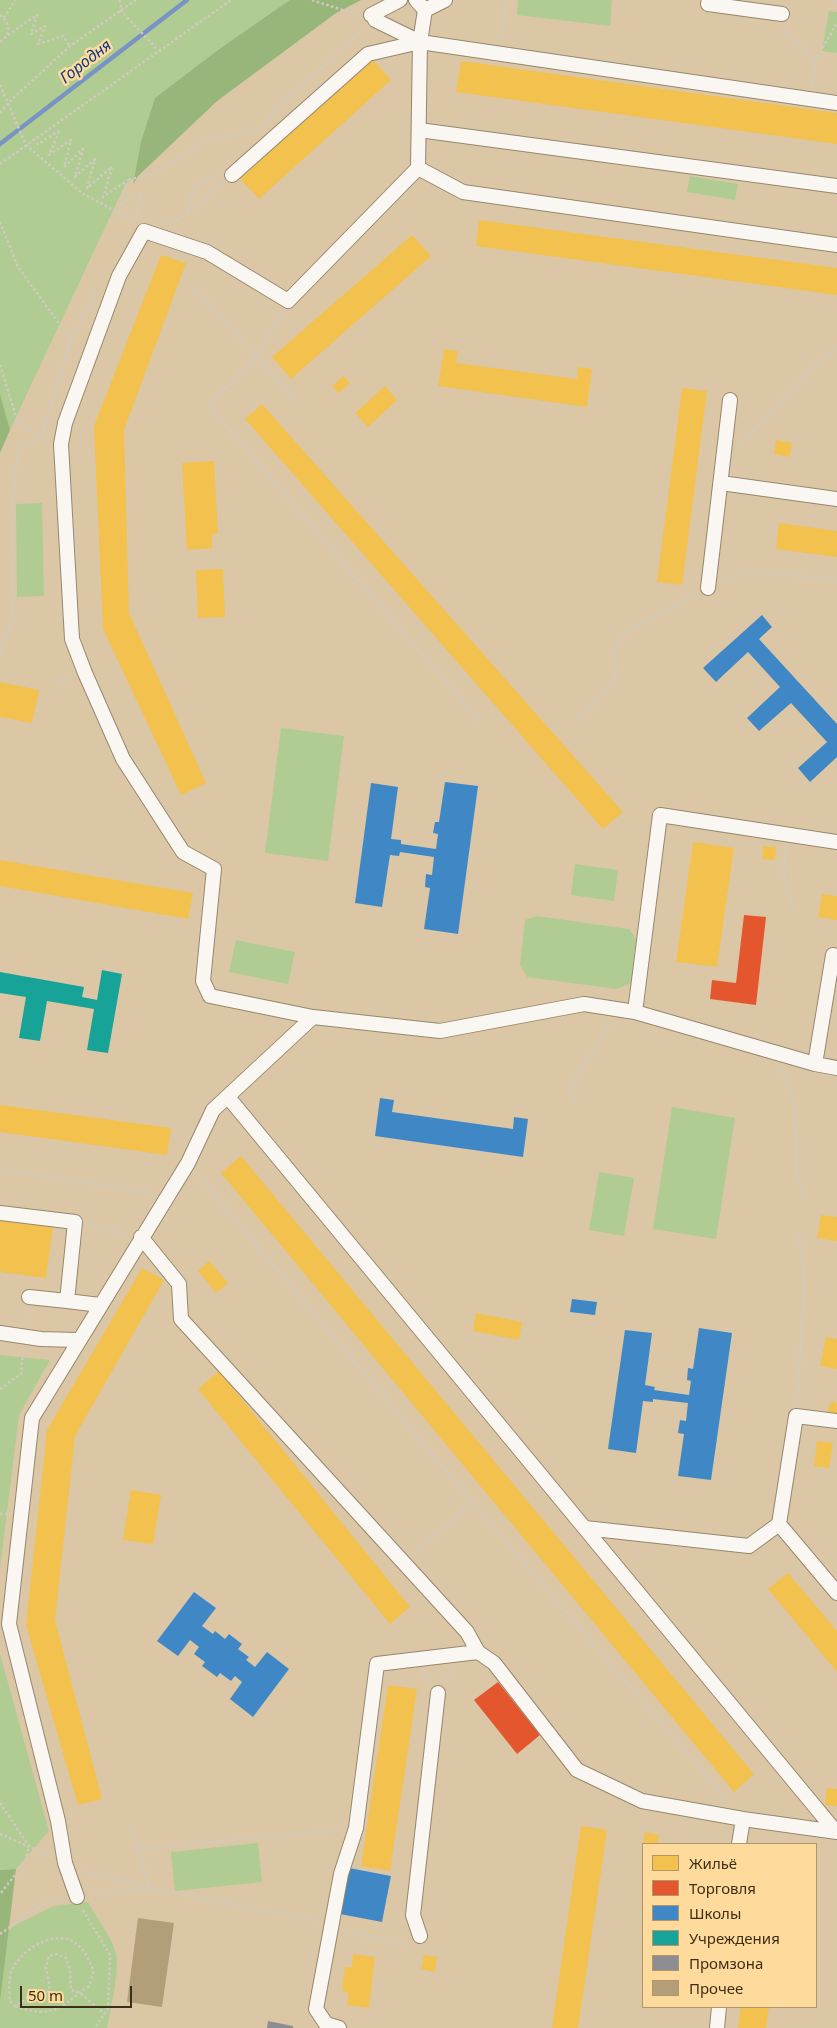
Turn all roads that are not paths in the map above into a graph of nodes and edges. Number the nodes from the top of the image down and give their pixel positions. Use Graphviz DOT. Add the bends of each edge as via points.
graph roads {
  1 [pos="400,0"];
  2 [pos="445,0"];
  3 [pos="708,0"];
  4 [pos="420,5"];
  5 [pos="782,14"];
  6 [pos="420,42"];
  7 [pos="837,104"];
  8 [pos="420,130"];
  9 [pos="418,168"];
  10 [pos="232,175"];
  11 [pos="837,186"];
  12 [pos="837,245"];
  13 [pos="730,400"];
  14 [pos="721,483"];
  15 [pos="837,499"];
  16 [pos="708,588"];
  17 [pos="837,842"];
  18 [pos="837,956"];
  19 [pos="635,1012"];
  20 [pos="313,1017"];
  21 [pos="815,1064"];
  22 [pos="837,1068"];
  23 [pos="228,1097"];
  24 [pos="0,1213"];
  25 [pos="141,1237"];
  26 [pos="29,1297"];
  27 [pos="67,1301"];
  28 [pos="100,1305"];
  29 [pos="0,1333"];
  30 [pos="78,1340"];
  31 [pos="837,1421"];
  32 [pos="779,1524"];
  33 [pos="585,1528"];
  34 [pos="837,1593"];
  35 [pos="478,1652"];
  36 [pos="438,1693"];
  37 [pos="743,1818"];
  38 [pos="836,1832"];
  39 [pos="739,1843"];
  40 [pos="77,1897"];
  41 [pos="420,1936"];
  42 [pos="719,2008"];
  43 [pos="339,2028"];
  44 [pos="717,2028"];
  1 -- 6 [label="lane" via="373,18"];
  2 -- 4 [label="lane"];
  3 -- 5 [label="lane" via="708,4"];
  4 -- 6 [label="lane"];
  6 -- 7 [label="lane"];
  6 -- 8 [label="lane"];
  6 -- 10 [label="lane" via="368,54"];
  8 -- 9 [label="lane"];
  8 -- 11 [label="lane"];
  9 -- 12 [label="lane" via="463,192"];
  9 -- 20 [label="lane" via="288,301 207,252 144,231 120,276 65,423 61,444 72,640 123,760 183,852 214,869 203,980 210,996"];
  13 -- 14 [label="lane"];
  14 -- 15 [label="lane"];
  14 -- 16 [label="lane"];
  17 -- 19 [label="lane" via="660,815"];
  18 -- 21 [label="lane" via="833,955"];
  19 -- 20 [label="lane" via="584,1004 440,1031"];
  19 -- 21 [label="lane"];
  20 -- 23 [label="lane"];
  21 -- 22 [label="lane"];
  23 -- 25 [label="lane" via="213,1110 188,1163"];
  23 -- 33 [label="lane"];
  24 -- 27 [label="lane" via="75,1222"];
  25 -- 28 [label="lane"];
  25 -- 35 [label="lane" via="179,1284 181,1319 466,1632"];
  26 -- 27 [label="lane"];
  27 -- 28 [label="lane"];
  28 -- 30 [label="lane"];
  29 -- 30 [label="lane"];
  30 -- 40 [label="lane" via="32,1418 9,1624 58,1821 65,1863"];
  31 -- 32 [label="lane" via="796,1416"];
  32 -- 33 [label="lane" via="749,1546"];
  32 -- 34 [label="lane"];
  33 -- 38 [label="lane"];
  35 -- 37 [label="lane" via="494,1663 577,1770 642,1801"];
  35 -- 43 [label="lane" via="377,1664 356,1828 341,1874 316,2009 326,2024"];
  36 -- 41 [label="lane" via="413,1916"];
  37 -- 38 [label="lane"];
  37 -- 39 [label="lane"];
  42 -- 44 [label="lane"];
}
